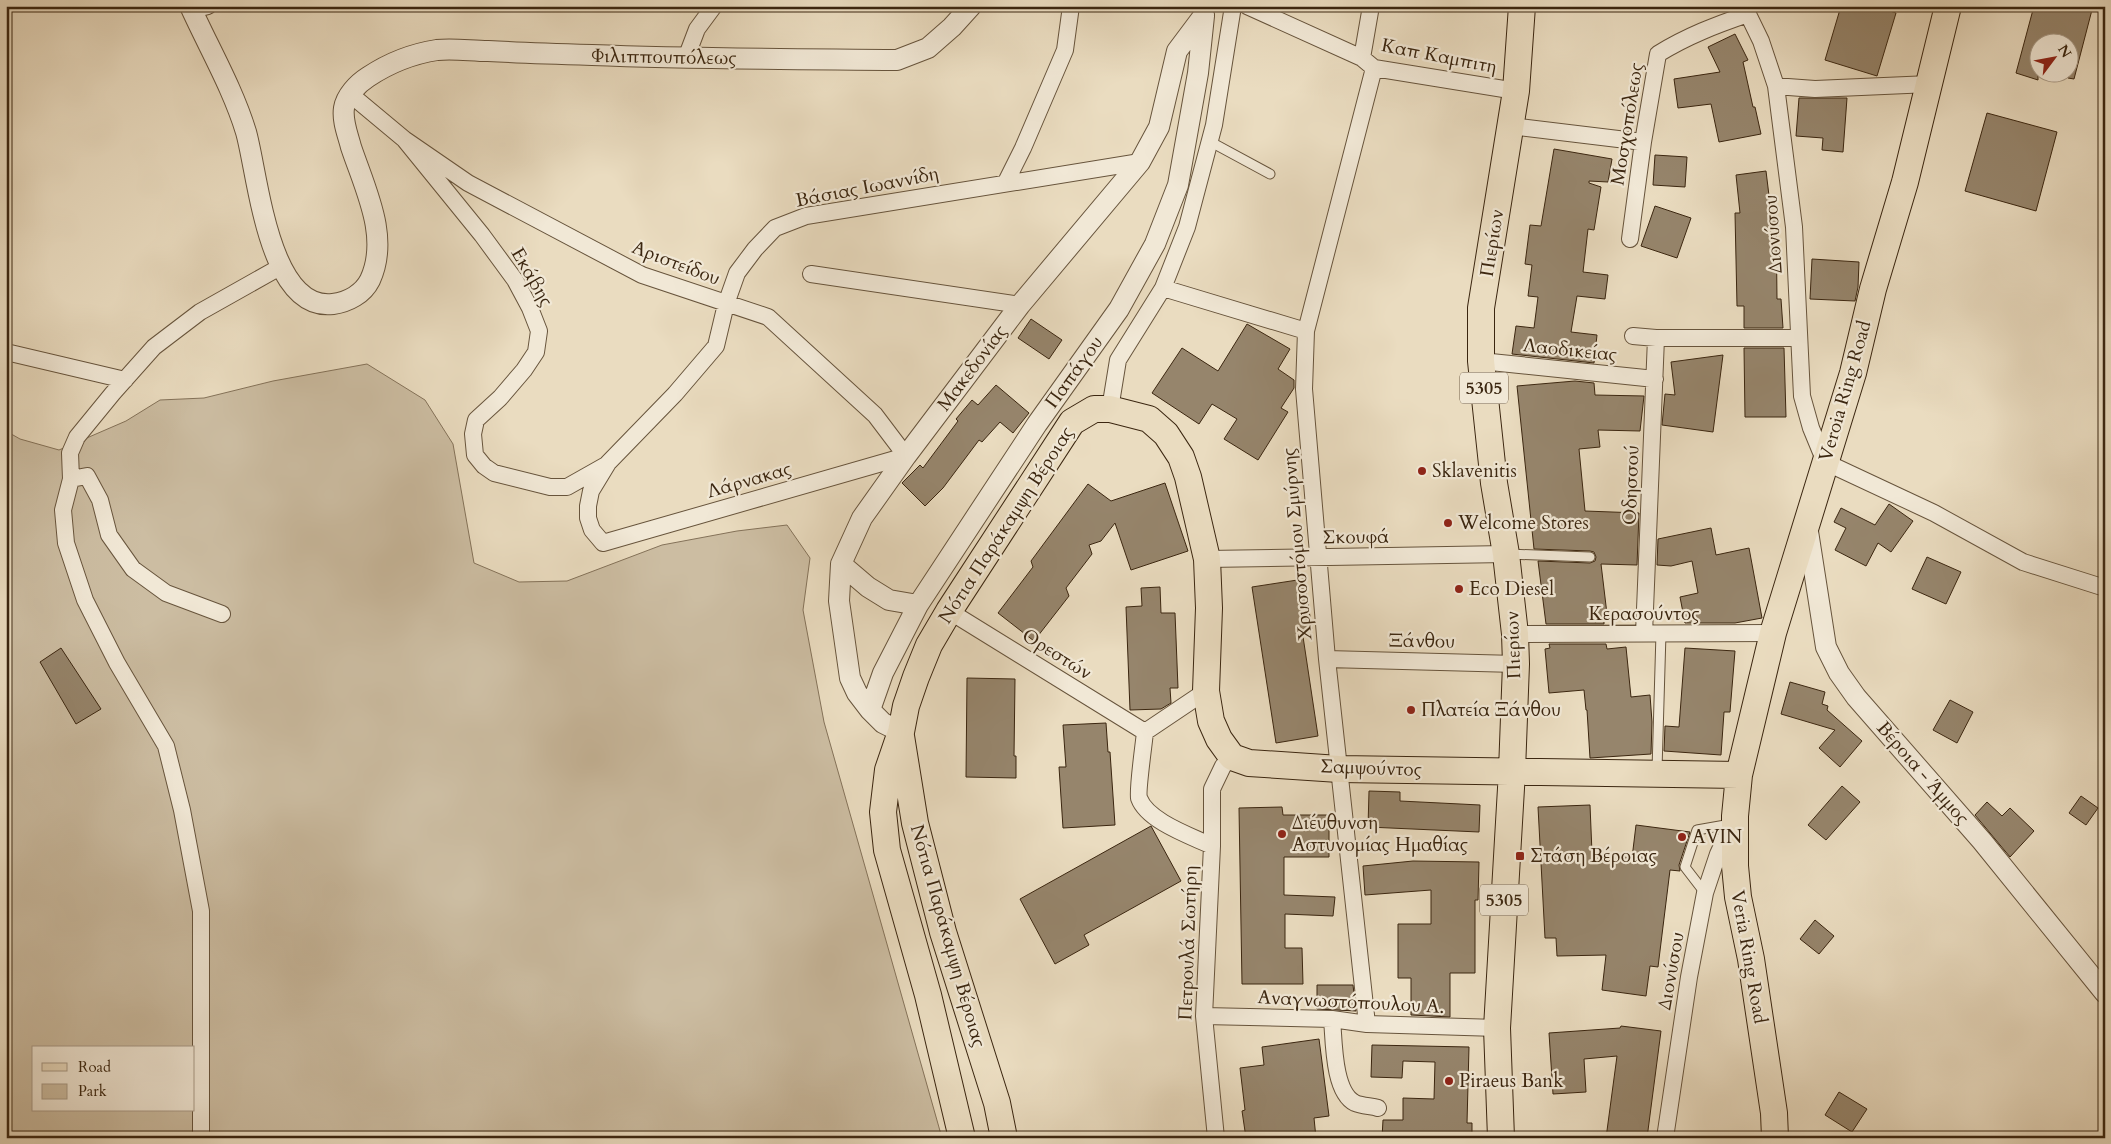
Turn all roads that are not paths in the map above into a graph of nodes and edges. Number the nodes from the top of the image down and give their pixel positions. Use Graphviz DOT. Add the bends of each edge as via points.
graph roads {
  1 [pos="714,6"];
  2 [pos="971,6"];
  3 [pos="1071,6"];
  4 [pos="1233,6"];
  5 [pos="1247,6"];
  6 [pos="1371,6"];
  7 [pos="1522,6"];
  8 [pos="1948,6"];
  9 [pos="197,7"];
  10 [pos="1746,10"];
  11 [pos="1205,11"];
  12 [pos="686,58"];
  13 [pos="1368,63"];
  14 [pos="1930,84"];
  15 [pos="1776,86"];
  16 [pos="1516,91"];
  17 [pos="350,94"];
  18 [pos="1511,126"];
  19 [pos="404,138"];
  20 [pos="1209,141"];
  21 [pos="1643,142"];
  22 [pos="1140,162"];
  23 [pos="1270,174"];
  24 [pos="1006,182"];
  25 [pos="1630,239"];
  26 [pos="280,268"];
  27 [pos="812,274"];
  28 [pos="1162,288"];
  29 [pos="726,304"];
  30 [pos="1020,305"];
  31 [pos="1306,331"];
  32 [pos="1633,336"];
  33 [pos="1656,338"];
  34 [pos="1798,338"];
  35 [pos="6,352"];
  36 [pos="1481,360"];
  37 [pos="1655,379"];
  38 [pos="124,380"];
  39 [pos="1110,409"];
  40 [pos="906,456"];
  41 [pos="1825,462"];
  42 [pos="608,463"];
  43 [pos="71,479"];
  44 [pos="1807,524"];
  45 [pos="603,543"];
  46 [pos="1506,554"];
  47 [pos="1590,557"];
  48 [pos="1317,558"];
  49 [pos="1207,559"];
  50 [pos="841,564"];
  51 [pos="2105,588"];
  52 [pos="918,604"];
  53 [pos="949,611"];
  54 [pos="222,614"];
  55 [pos="1661,633"];
  56 [pos="1773,633"];
  57 [pos="1515,634"];
  58 [pos="1644,634"];
  59 [pos="1327,659"];
  60 [pos="1516,664"];
  61 [pos="1206,691"];
  62 [pos="870,710"];
  63 [pos="901,732"];
  64 [pos="1145,732"];
  65 [pos="1232,757"];
  66 [pos="1339,769"];
  67 [pos="1512,771"];
  68 [pos="1657,774"];
  69 [pos="1739,775"];
  70 [pos="1733,820"];
  71 [pos="1212,846"];
  72 [pos="1705,893"];
  73 [pos="2105,992"];
  74 [pos="1204,1016"];
  75 [pos="1332,1019"];
  76 [pos="1367,1024"];
  77 [pos="1496,1028"];
  78 [pos="1378,1108"];
  79 [pos="1777,1130"];
  80 [pos="1215,1136"];
  81 [pos="201,1138"];
  82 [pos="962,1138"];
  83 [pos="1004,1138"];
  84 [pos="1501,1138"];
  85 [pos="1665,1138"];
  1 -- 12 [label="street" via="697,29"];
  2 -- 12 [label="street, Φιλιππουπόλεως" via="928,48 897,60"];
  3 -- 24 [label="street" via="1065,50"];
  4 -- 20 [label="street, Παπάγου"];
  5 -- 13 [label="street, Καπ Καμπιτη"];
  6 -- 13 [label="street, Χρυσοστόμου Σμύρνης"];
  7 -- 16 [label="main road, Πιερίων / 5305"];
  8 -- 14 [label="main road, Verοia Ring Road"];
  9 -- 26 [label="street" via="246,132 268,234"];
  10 -- 15 [label="street, Διονύσου" via="1761,41"];
  10 -- 21 [label="street, Μοσχοπόλεως" via="1658,54"];
  11 -- 22 [label="street, Μακεδονίας" via="1177,51 1159,127"];
  11 -- 52 [label="street, Παπάγου" via="1198,73 1178,185 1155,244 1118,309 1037,424"];
  12 -- 17 [label="street, Φιλιππουπόλεως" via="440,50 388,64"];
  13 -- 16 [label="street, Καπ Καμπιτη"];
  13 -- 31 [label="street, Χρυσοστόμου Σμύρνης"];
  14 -- 15 [label="street" via="1815,89"];
  14 -- 41 [label="main road, Verοia Ring Road" via="1853,373"];
  15 -- 34 [label="street, Διονύσου" via="1794,227"];
  16 -- 18 [label="main road, Πιερίων / 5305"];
  17 -- 19 [label="street, Εκάβης"];
  17 -- 26 [label="street" via="344,106 346,130 376,225 378,249 375,269 358,294 331,304 308,298"];
  18 -- 21 [label="street"];
  18 -- 36 [label="main road, Πιερίων / 5305" via="1481,308"];
  19 -- 29 [label="street, Αριστείδου" via="468,183 642,274"];
  19 -- 42 [label="street, Εκάβης" via="515,280 539,331 536,352 524,370 476,420 473,434 475,455 494,473 550,487 567,487"];
  20 -- 23 [label="lane"];
  20 -- 28 [label="street, Παπάγου" via="1187,227"];
  21 -- 25 [label="street, Μοσχοπόλεως"];
  22 -- 24 [label="street, Βάσιας Ιωαννίδη"];
  22 -- 30 [label="street, Μακεδονίας"];
  24 -- 29 [label="street, Βάσιας Ιωαννίδη" via="806,216 775,228 737,273"];
  26 -- 38 [label="street" via="200,312 154,347"];
  27 -- 30 [label="street"];
  28 -- 31 [label="street"];
  28 -- 39 [label="street, Παπάγου" via="1118,360"];
  29 -- 40 [label="street, Αριστείδου" via="768,317 874,415"];
  29 -- 42 [label="street, Βάσιας Ιωαννίδη" via="716,346"];
  30 -- 40 [label="street, Μακεδονίας"];
  31 -- 48 [label="street, Χρυσοστόμου Σμύρνης" via="1305,397"];
  32 -- 33 [label="street, Λαοδικείας"];
  33 -- 34 [label="street, Λαοδικείας"];
  33 -- 37 [label="street, Οδησσού"];
  34 -- 41 [label="street, Διονύσου" via="1802,396"];
  35 -- 38 [label="street"];
  36 -- 37 [label="street, Λαοδικείας"];
  36 -- 46 [label="main road, Πιερίων / 5305" via="1494,483"];
  37 -- 58 [label="street, Οδησσού"];
  38 -- 43 [label="street" via="77,437 70,453"];
  39 -- 49 [label="main road, Νότια Παράκαμψη Βέροιας" via="1149,419 1174,444 1188,477"];
  39 -- 53 [label="main road, Νότια Παράκαμψη Βέροιας" via="1094,409 1072,422"];
  40 -- 45 [label="street, Λάρνακας"];
  40 -- 50 [label="street, Μακεδονίας" via="862,518"];
  41 -- 44 [label="main road, Verοia Ring Road"];
  41 -- 51 [label="street" via="1934,513 2023,562"];
  42 -- 45 [label="street, Βάσιας Ιωαννίδη" via="591,491 588,506 592,530"];
  43 -- 54 [label="street" via="87,476 100,500 109,535 132,569 166,593"];
  43 -- 81 [label="street" via="63,510 66,543 85,600 117,664 166,746 182,810 201,911"];
  44 -- 56 [label="main road, Verοia Ring Road"];
  44 -- 73 [label="street, Βέροια - Άμμος" via="1826,647 1839,673"];
  46 -- 47 [label="lane"];
  46 -- 48 [label="street, Σκουφά"];
  46 -- 57 [label="main road, Πιερίων / 5305"];
  48 -- 49 [label="street, Σκουφά"];
  48 -- 59 [label="street, Χρυσοστόμου Σμύρνης"];
  49 -- 61 [label="main road, Νότια Παράκαμψη Βέροιας"];
  50 -- 52 [label="street" via="889,600"];
  50 -- 62 [label="street, Μακεδονίας" via="840,600 846,661 857,693"];
  52 -- 62 [label="street, Παπάγου" via="883,673"];
  53 -- 63 [label="main road, Νότια Παράκαμψη Βέροιας" via="916,677"];
  53 -- 64 [label="street, Ορεστών"];
  55 -- 56 [label="street, Κερασούντος"];
  55 -- 58 [label="street, Κερασούντος"];
  55 -- 68 [label="lane"];
  56 -- 69 [label="main road, Verοia Ring Road"];
  57 -- 58 [label="street, Κερασούντος"];
  57 -- 60 [label="main road, Πιερίων / 5305"];
  59 -- 60 [label="street, Ξάνθου"];
  59 -- 66 [label="street, Χρυσοστόμου Σμύρνης"];
  60 -- 67 [label="main road, Πιερίων / 5305"];
  61 -- 64 [label="street"];
  61 -- 65 [label="main road, Νότια Παράκαμψη Βέροιας" via="1211,721"];
  62 -- 63 [label="street, Μακεδονίας" via="883,723"];
  63 -- 82 [label="main road, Νότια Παράκαμψη Βέροιας" via="888,770 884,795 882,812 886,850 928,995"];
  63 -- 83 [label="main road, Νότια Παράκαμψη Βέροιας" via="915,823 943,932 997,1103"];
  64 -- 71 [label="street" via="1139,797 1149,812 1166,824"];
  65 -- 66 [label="main road, Σαμψούντος" via="1248,763"];
  65 -- 71 [label="street, Πετρουλά Σωτήρη" via="1223,766 1212,789"];
  66 -- 67 [label="main road, Σαμψούντος"];
  66 -- 76 [label="street, Χρυσοστόμου Σμύρνης"];
  67 -- 68 [label="main road"];
  67 -- 77 [label="main road, Πιερίων / 5305"];
  68 -- 69 [label="main road"];
  69 -- 70 [label="main road, Veria Ring Road"];
  70 -- 72 [label="street, Διονύσου"];
  70 -- 72 [label="lane" via="1697,830 1685,867"];
  70 -- 79 [label="main road, Veria Ring Road" via="1738,897 1751,959"];
  71 -- 74 [label="street, Πετρουλά Σωτήρη"];
  72 -- 85 [label="street, Διονύσου"];
  74 -- 75 [label="street, Αναγνωστόπουλου Α."];
  74 -- 80 [label="street, Πετρουλά Σωτήρη"];
  75 -- 76 [label="street, Αναγνωστόπουλου Α."];
  75 -- 78 [label="street" via="1340,1083 1345,1094 1355,1103"];
  76 -- 77 [label="street, Αναγνωστόπουλου Α."];
  77 -- 84 [label="main road, Πιερίων / 5305"];
}
